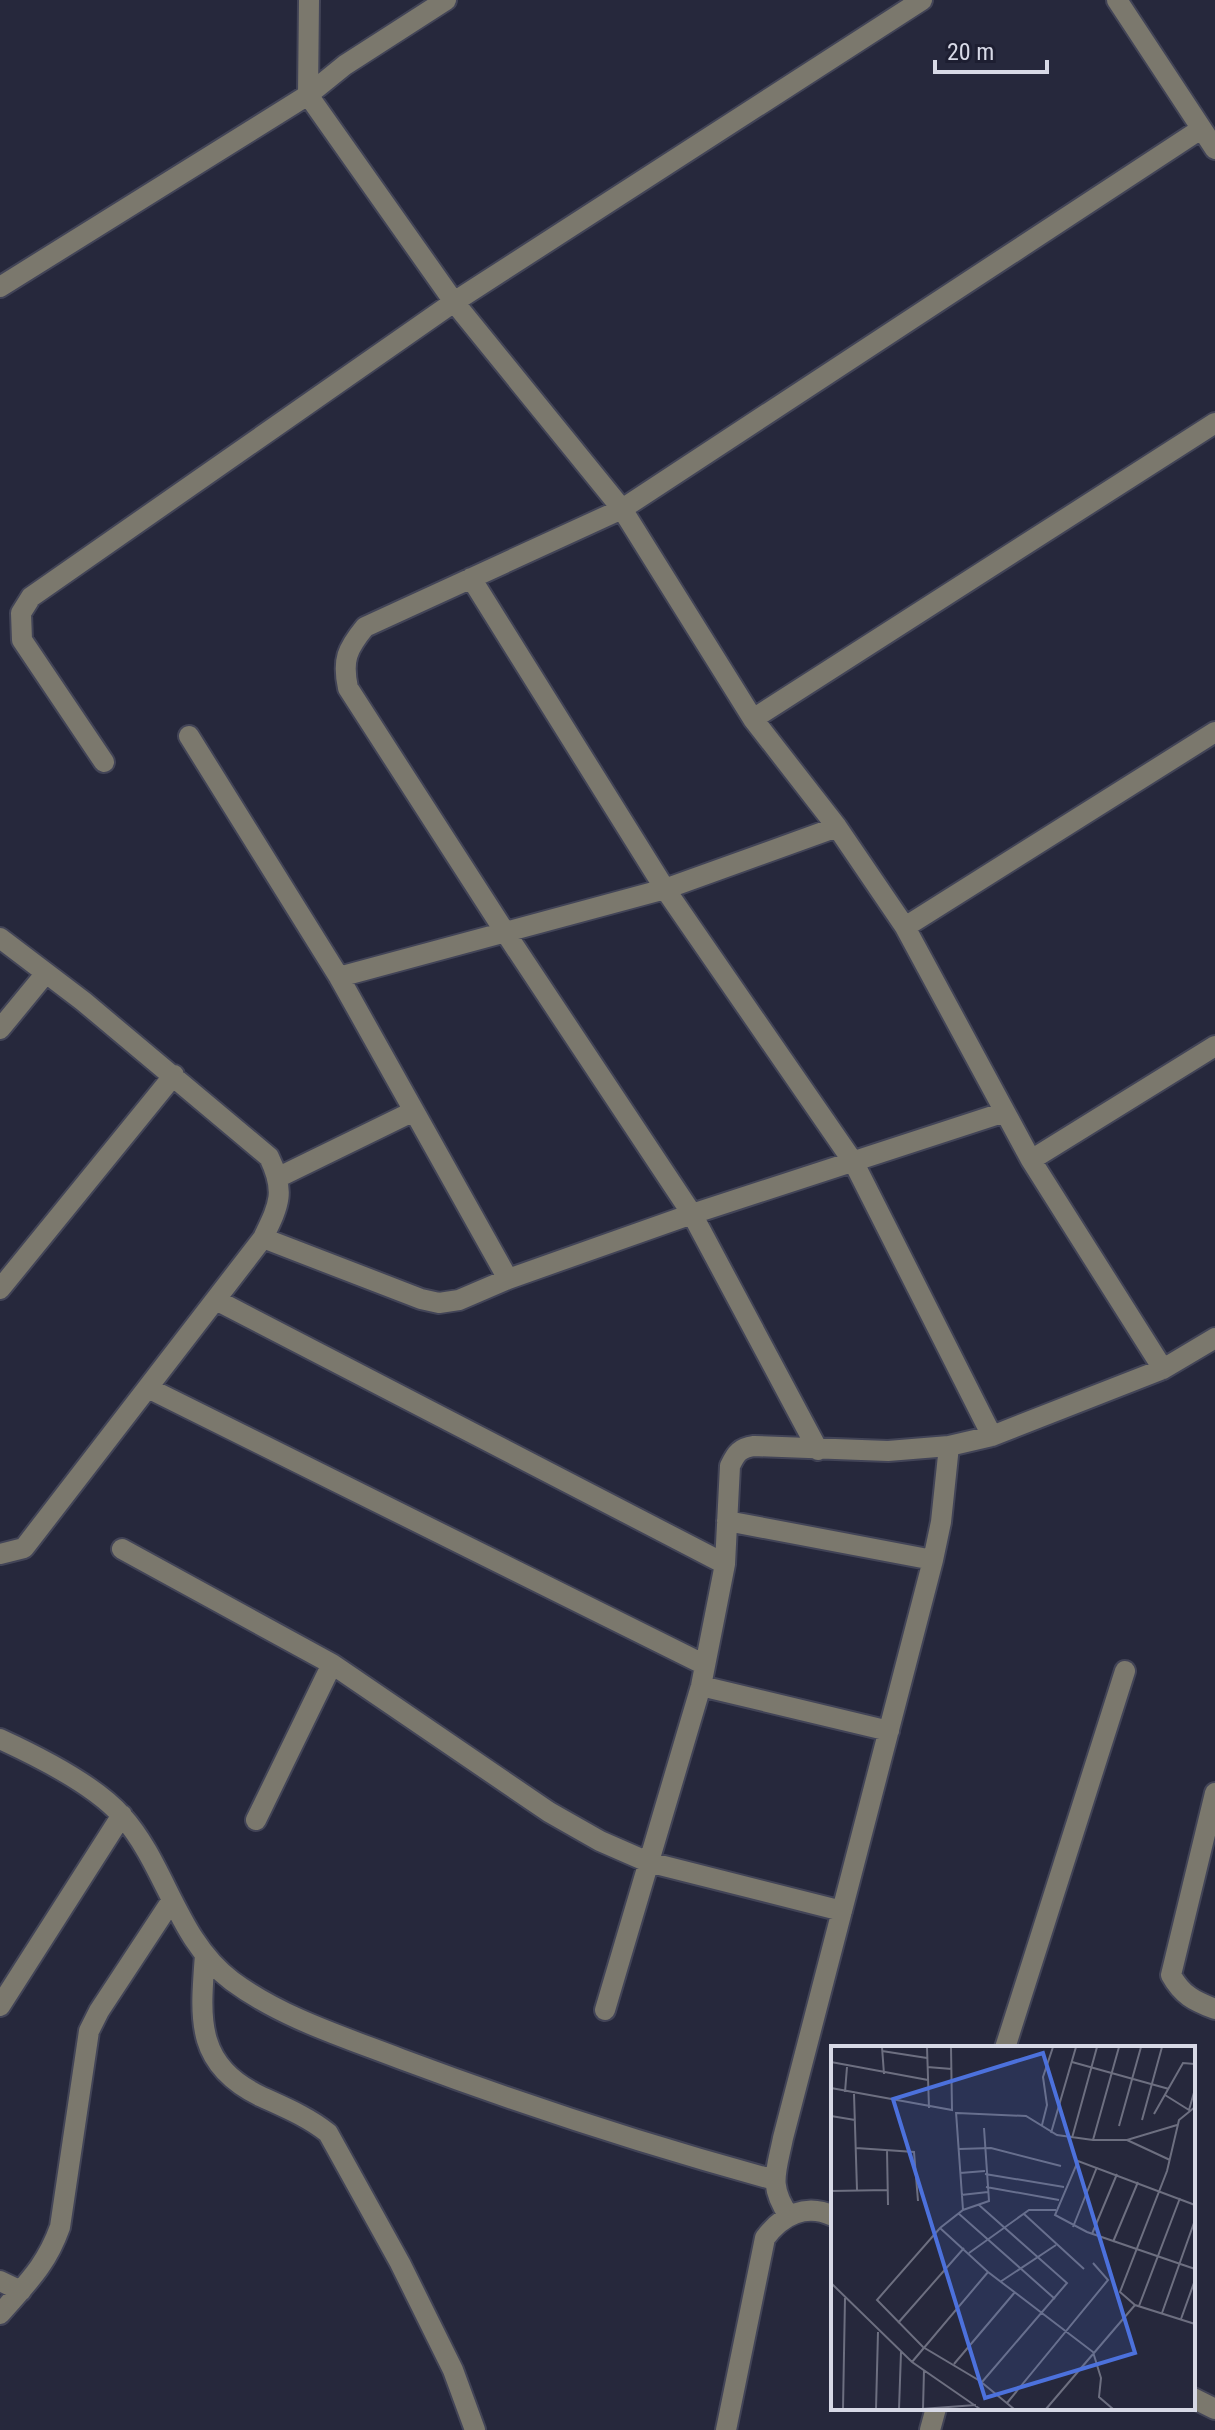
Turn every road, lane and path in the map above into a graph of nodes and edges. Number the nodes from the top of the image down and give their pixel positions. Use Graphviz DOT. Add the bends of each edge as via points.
graph roads {
  1 [pos="309,0"];
  2 [pos="446,0"];
  3 [pos="922,0"];
  4 [pos="1117,0"];
  5 [pos="308,95"];
  6 [pos="1201,129"];
  7 [pos="1215,149"];
  8 [pos="0,287"];
  9 [pos="454,302"];
  10 [pos="1215,423"];
  11 [pos="622,509"];
  12 [pos="471,578"];
  13 [pos="753,719"];
  14 [pos="1215,732"];
  15 [pos="189,736"];
  16 [pos="104,762"];
  17 [pos="837,827"];
  18 [pos="665,889"];
  19 [pos="905,927"];
  20 [pos="505,932"];
  21 [pos="0,938"];
  22 [pos="46,973"];
  23 [pos="339,977"];
  24 [pos="0,1029"];
  25 [pos="1215,1046"];
  26 [pos="174,1075"];
  27 [pos="414,1111"];
  28 [pos="1005,1112"];
  29 [pos="1031,1160"];
  30 [pos="854,1163"];
  31 [pos="279,1177"];
  32 [pos="692,1214"];
  33 [pos="263,1238"];
  34 [pos="508,1279"];
  35 [pos="0,1289"];
  36 [pos="216,1300"];
  37 [pos="1215,1338"];
  38 [pos="1163,1369"];
  39 [pos="148,1388"];
  40 [pos="992,1436"];
  41 [pos="949,1446"];
  42 [pos="818,1450"];
  43 [pos="727,1521"];
  44 [pos="122,1549"];
  45 [pos="0,1554"];
  46 [pos="933,1560"];
  47 [pos="725,1564"];
  48 [pos="332,1664"];
  49 [pos="705,1665"];
  50 [pos="1125,1671"];
  51 [pos="701,1686"];
  52 [pos="889,1731"];
  53 [pos="0,1739"];
  54 [pos="1215,1793"];
  55 [pos="122,1815"];
  56 [pos="256,1820"];
  57 [pos="648,1862"];
  58 [pos="172,1900"];
  59 [pos="842,1911"];
  60 [pos="205,1955"];
  61 [pos="0,2006"];
  62 [pos="1215,2009"];
  63 [pos="605,2010"];
  64 [pos="1006,2046"];
  65 [pos="775,2180"];
  66 [pos="831,2215"];
  67 [pos="789,2216"];
  68 [pos="0,2281"];
  69 [pos="21,2291"];
  70 [pos="0,2314"];
  71 [pos="1195,2399"];
  72 [pos="1215,2409"];
  73 [pos="935,2410"];
  74 [pos="475,2430"];
  75 [pos="726,2430"];
  76 [pos="930,2430"];
  1 -- 5 [label="street"];
  2 -- 5 [label="street"];
  3 -- 9 [label="street"];
  4 -- 6 [label="street"];
  5 -- 8 [label="street"];
  5 -- 9 [label="street"];
  6 -- 7 [label="street"];
  6 -- 11 [label="street"];
  9 -- 11 [label="street"];
  9 -- 16 [label="street" via="31,597 21,613 22,640"];
  10 -- 13 [label="street"];
  11 -- 12 [label="street"];
  11 -- 13 [label="street"];
  12 -- 18 [label="street"];
  12 -- 20 [label="street" via="365,627 343,666 348,688"];
  13 -- 17 [label="street"];
  14 -- 19 [label="street"];
  15 -- 23 [label="street"];
  17 -- 18 [label="street"];
  17 -- 19 [label="street"];
  18 -- 20 [label="street"];
  18 -- 30 [label="street"];
  19 -- 28 [label="street"];
  20 -- 23 [label="street"];
  20 -- 32 [label="street"];
  21 -- 22 [label="street"];
  22 -- 24 [label="street"];
  22 -- 26 [label="street"];
  23 -- 27 [label="street"];
  25 -- 29 [label="street"];
  26 -- 31 [label="street" via="269,1157"];
  26 -- 35 [label="street"];
  27 -- 31 [label="street"];
  27 -- 34 [label="street"];
  28 -- 29 [label="street"];
  28 -- 30 [label="street"];
  29 -- 38 [label="street"];
  30 -- 32 [label="street"];
  30 -- 40 [label="street"];
  31 -- 33 [label="street" via="279,1204"];
  32 -- 34 [label="street"];
  32 -- 42 [label="street"];
  33 -- 34 [label="street" via="439,1303"];
  33 -- 36 [label="street"];
  36 -- 39 [label="street"];
  36 -- 47 [label="street"];
  37 -- 38 [label="street"];
  38 -- 40 [label="street"];
  39 -- 45 [label="street" via="24,1548"];
  39 -- 49 [label="street"];
  40 -- 41 [label="street"];
  41 -- 42 [label="street"];
  41 -- 46 [label="street"];
  42 -- 43 [label="street" via="754,1446 735,1454"];
  43 -- 46 [label="street"];
  43 -- 47 [label="street"];
  44 -- 48 [label="street"];
  46 -- 52 [label="street"];
  47 -- 49 [label="street"];
  48 -- 56 [label="street"];
  48 -- 57 [label="street" via="549,1812"];
  49 -- 51 [label="street"];
  50 -- 64 [label="street"];
  51 -- 52 [label="street"];
  51 -- 57 [label="street"];
  52 -- 59 [label="street"];
  53 -- 55 [label="street" via="42,1759"];
  54 -- 62 [label="street" via="1171,1975 1194,2001"];
  55 -- 58 [label="street"];
  55 -- 61 [label="street"];
  57 -- 59 [label="street"];
  57 -- 63 [label="street"];
  58 -- 60 [label="street"];
  58 -- 69 [label="street" via="89,2031 60,2227 50,2253"];
  59 -- 65 [label="street"];
  60 -- 65 [label="street" via="231,1980 319,2028 480,2088"];
  60 -- 74 [label="street" via="202,2018 219,2068 235,2083 328,2133 453,2370"];
  65 -- 67 [label="street" via="777,2197"];
  66 -- 67 [label="street" via="806,2209"];
  67 -- 75 [label="street" via="765,2238"];
  68 -- 69 [label="street"];
  69 -- 70 [label="street"];
  71 -- 72 [label="street"];
  73 -- 76 [label="street"];
}
